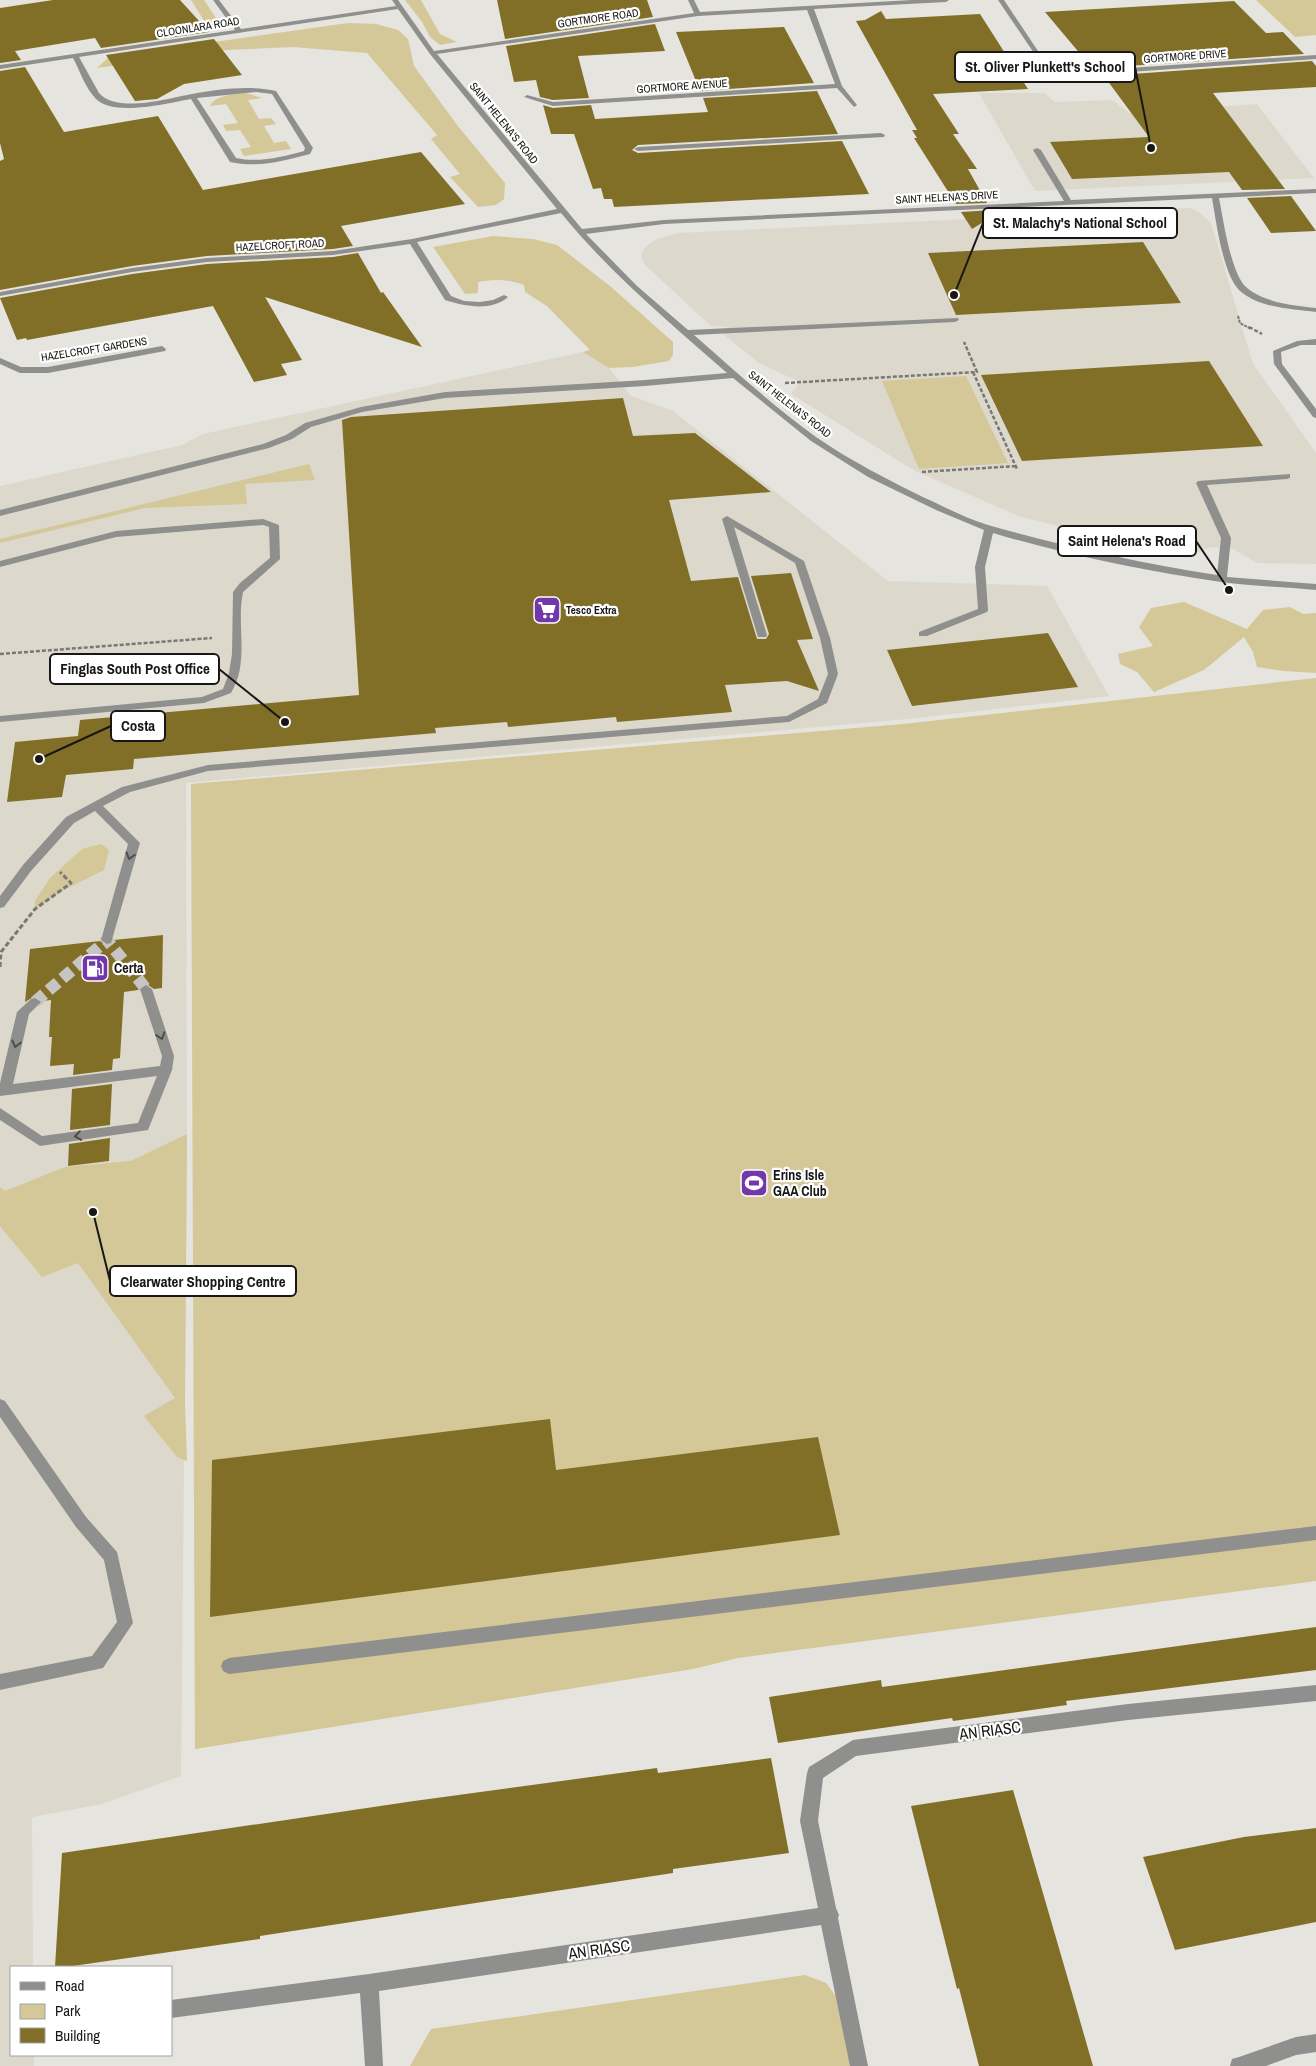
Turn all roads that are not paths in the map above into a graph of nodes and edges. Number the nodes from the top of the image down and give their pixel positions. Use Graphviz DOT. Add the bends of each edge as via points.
graph roads {
  1 [pos="216,0"];
  2 [pos="691,0"];
  3 [pos="946,0"];
  4 [pos="1002,0"];
  5 [pos="893,2"];
  6 [pos="397,4"];
  7 [pos="810,8"];
  8 [pos="698,14"];
  9 [pos="239,31"];
  10 [pos="432,53"];
  11 [pos="74,56"];
  12 [pos="1316,57"];
  13 [pos="0,68"];
  14 [pos="839,86"];
  15 [pos="192,96"];
  16 [pos="527,97"];
  17 [pos="854,105"];
  18 [pos="881,135"];
  19 [pos="638,149"];
  20 [pos="1037,150"];
  21 [pos="1316,192"];
  22 [pos="1215,195"];
  23 [pos="1068,202"];
  24 [pos="561,211"];
  25 [pos="580,232"];
  26 [pos="412,241"];
  27 [pos="0,294"];
  28 [pos="504,297"];
  29 [pos="1316,310"];
  30 [pos="955,320"];
  31 [pos="687,333"];
  32 [pos="1316,342"];
  33 [pos="162,349"];
  34 [pos="0,361"];
  35 [pos="734,374"];
  36 [pos="1316,415"];
  37 [pos="1288,476"];
  38 [pos="0,513"];
  39 [pos="989,528"];
  40 [pos="0,564"];
  41 [pos="1222,579"];
  42 [pos="1316,587"];
  43 [pos="922,634"];
  44 [pos="762,635"];
  45 [pos="0,719"];
  46 [pos="96,806"];
  47 [pos="0,904"];
  48 [pos="107,940"];
  49 [pos="146,989"];
  50 [pos="35,1002"];
  51 [pos="166,1070"];
  52 [pos="0,1090"];
  53 [pos="0,1113"];
  54 [pos="0,1405"];
  55 [pos="1316,1533"];
  56 [pos="229,1666"];
  57 [pos="0,1682"];
  58 [pos="1316,1693"];
  59 [pos="830,1915"];
  60 [pos="369,1983"];
  61 [pos="172,2009"];
  62 [pos="1316,2043"];
  63 [pos="374,2066"];
  64 [pos="859,2066"];
  65 [pos="1238,2066"];
  1 -- 9 [label="street"];
  2 -- 8 [label="street"];
  3 -- 5 [label="street, GORTMORE ROAD"];
  4 -- 12 [label="street, GORTMORE DRIVE" via="1042,61 1057,70 1087,73"];
  5 -- 7 [label="street, GORTMORE ROAD"];
  6 -- 9 [label="street, CLOONLARA ROAD"];
  6 -- 10 [label="street, SAINT HELENA'S ROAD"];
  7 -- 8 [label="street, GORTMORE ROAD"];
  7 -- 14 [label="street"];
  8 -- 10 [label="street, GORTMORE ROAD"];
  9 -- 11 [label="street, CLOONLARA ROAD"];
  10 -- 24 [label="street, SAINT HELENA'S ROAD"];
  11 -- 13 [label="street, CLOONLARA ROAD"];
  11 -- 15 [label="street" via="99,98 106,103 131,106"];
  14 -- 16 [label="street, GORTMORE AVENUE" via="553,104"];
  14 -- 17 [label="street"];
  15 -- 15 [label="street" via="256,88 274,92 310,148 297,155 263,161 233,160"];
  18 -- 19 [label="street"];
  20 -- 23 [label="street"];
  21 -- 22 [label="street, SAINT HELENA'S DRIVE"];
  22 -- 23 [label="street, SAINT HELENA'S DRIVE"];
  22 -- 29 [label="street" via="1232,270 1241,287 1262,299"];
  23 -- 25 [label="street, SAINT HELENA'S DRIVE" via="664,222"];
  24 -- 25 [label="street, SAINT HELENA'S ROAD"];
  24 -- 26 [label="street, HAZELCROFT ROAD"];
  25 -- 31 [label="street, SAINT HELENA'S ROAD" via="634,288"];
  26 -- 27 [label="street, HAZELCROFT ROAD" via="333,253 207,260"];
  26 -- 28 [label="street" via="448,298 480,304"];
  30 -- 31 [label="street"];
  31 -- 35 [label="street, SAINT HELENA'S ROAD"];
  32 -- 36 [label="street" via="1300,343 1277,351 1278,364"];
  33 -- 34 [label="street, HAZELCROFT GARDENS" via="48,370 20,370"];
  35 -- 38 [label="street" via="645,383 445,395 361,410 308,425 266,446"];
  35 -- 39 [label="street, SAINT HELENA'S ROAD" via="814,439 872,475"];
  37 -- 41 [label="street" via="1201,483 1226,538"];
  39 -- 41 [label="street, SAINT HELENA'S ROAD" via="1038,543"];
  39 -- 43 [label="street" via="980,567 982,610"];
  40 -- 45 [label="street" via="116,534 263,522 274,525 275,559 238,592 237,663 227,691 204,700"];
  41 -- 42 [label="street, SAINT HELENA'S ROAD"];
  44 -- 46 [label="street" via="726,519 799,562 825,638 833,674 823,701 789,719 208,768 126,789"];
  46 -- 47 [label="street" via="70,820"];
  46 -- 48 [label="street, one-way" via="134,843"];
  49 -- 51 [label="street, one-way" via="168,1056"];
  50 -- 52 [label="street, one-way" via="23,1012 7,1084"];
  51 -- 52 [label="street"];
  51 -- 53 [label="street, one-way" via="143,1127 40,1141"];
  54 -- 57 [label="street" via="81,1522 111,1557 125,1623 97,1663"];
  55 -- 56 [label="street"];
  58 -- 59 [label="street, AN RIASC" via="1128,1712 853,1748 815,1772 809,1822"];
  59 -- 60 [label="street, AN RIASC"];
  59 -- 64 [label="street, AN RIASC"];
  60 -- 61 [label="street, AN RIASC"];
  60 -- 63 [label="street"];
  62 -- 65 [label="street" via="1296,2046"];
}
